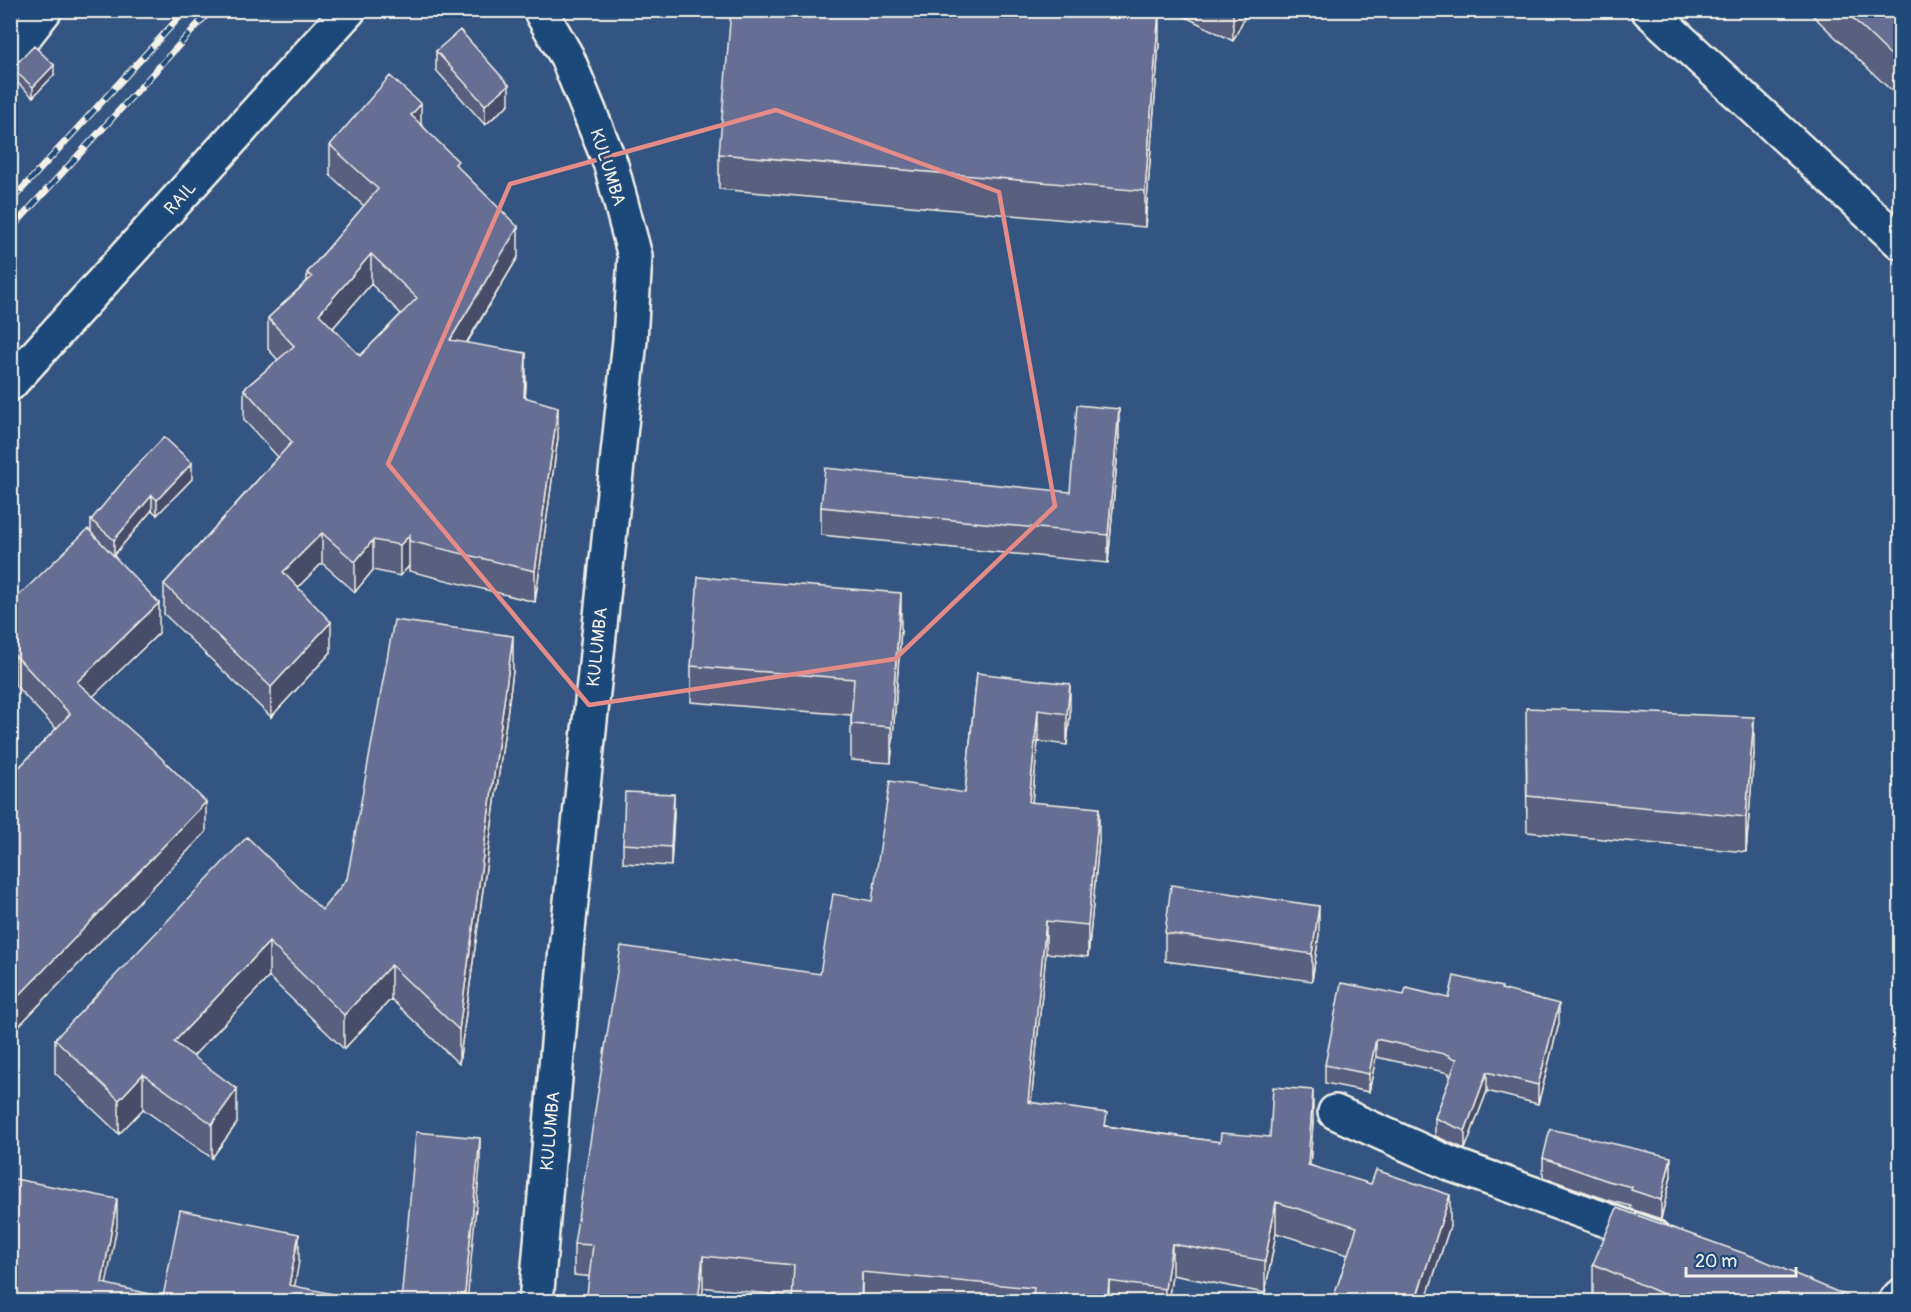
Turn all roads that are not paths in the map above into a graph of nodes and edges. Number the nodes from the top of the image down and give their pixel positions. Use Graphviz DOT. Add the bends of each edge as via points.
graph roads {
  1 [pos="45,10"];
  2 [pos="349,10"];
  3 [pos="540,10"];
  4 [pos="1648,10"];
  5 [pos="10,55"];
  6 [pos="1900,242"];
  7 [pos="10,384"];
  8 [pos="1335,1112"];
  9 [pos="1678,1245"];
  10 [pos="1900,1296"];
  11 [pos="536,1302"];
  12 [pos="1895,1302"];
  1 -- 5 [label="street"];
  2 -- 7 [label="street, RAIL"];
  3 -- 11 [label="street, KULUMBA" via="567,57 611,165 634,256 630,340 566,949"];
  4 -- 6 [label="street"];
  8 -- 9 [label="street" via="1453,1165"];
  10 -- 12 [label="street"];
}
